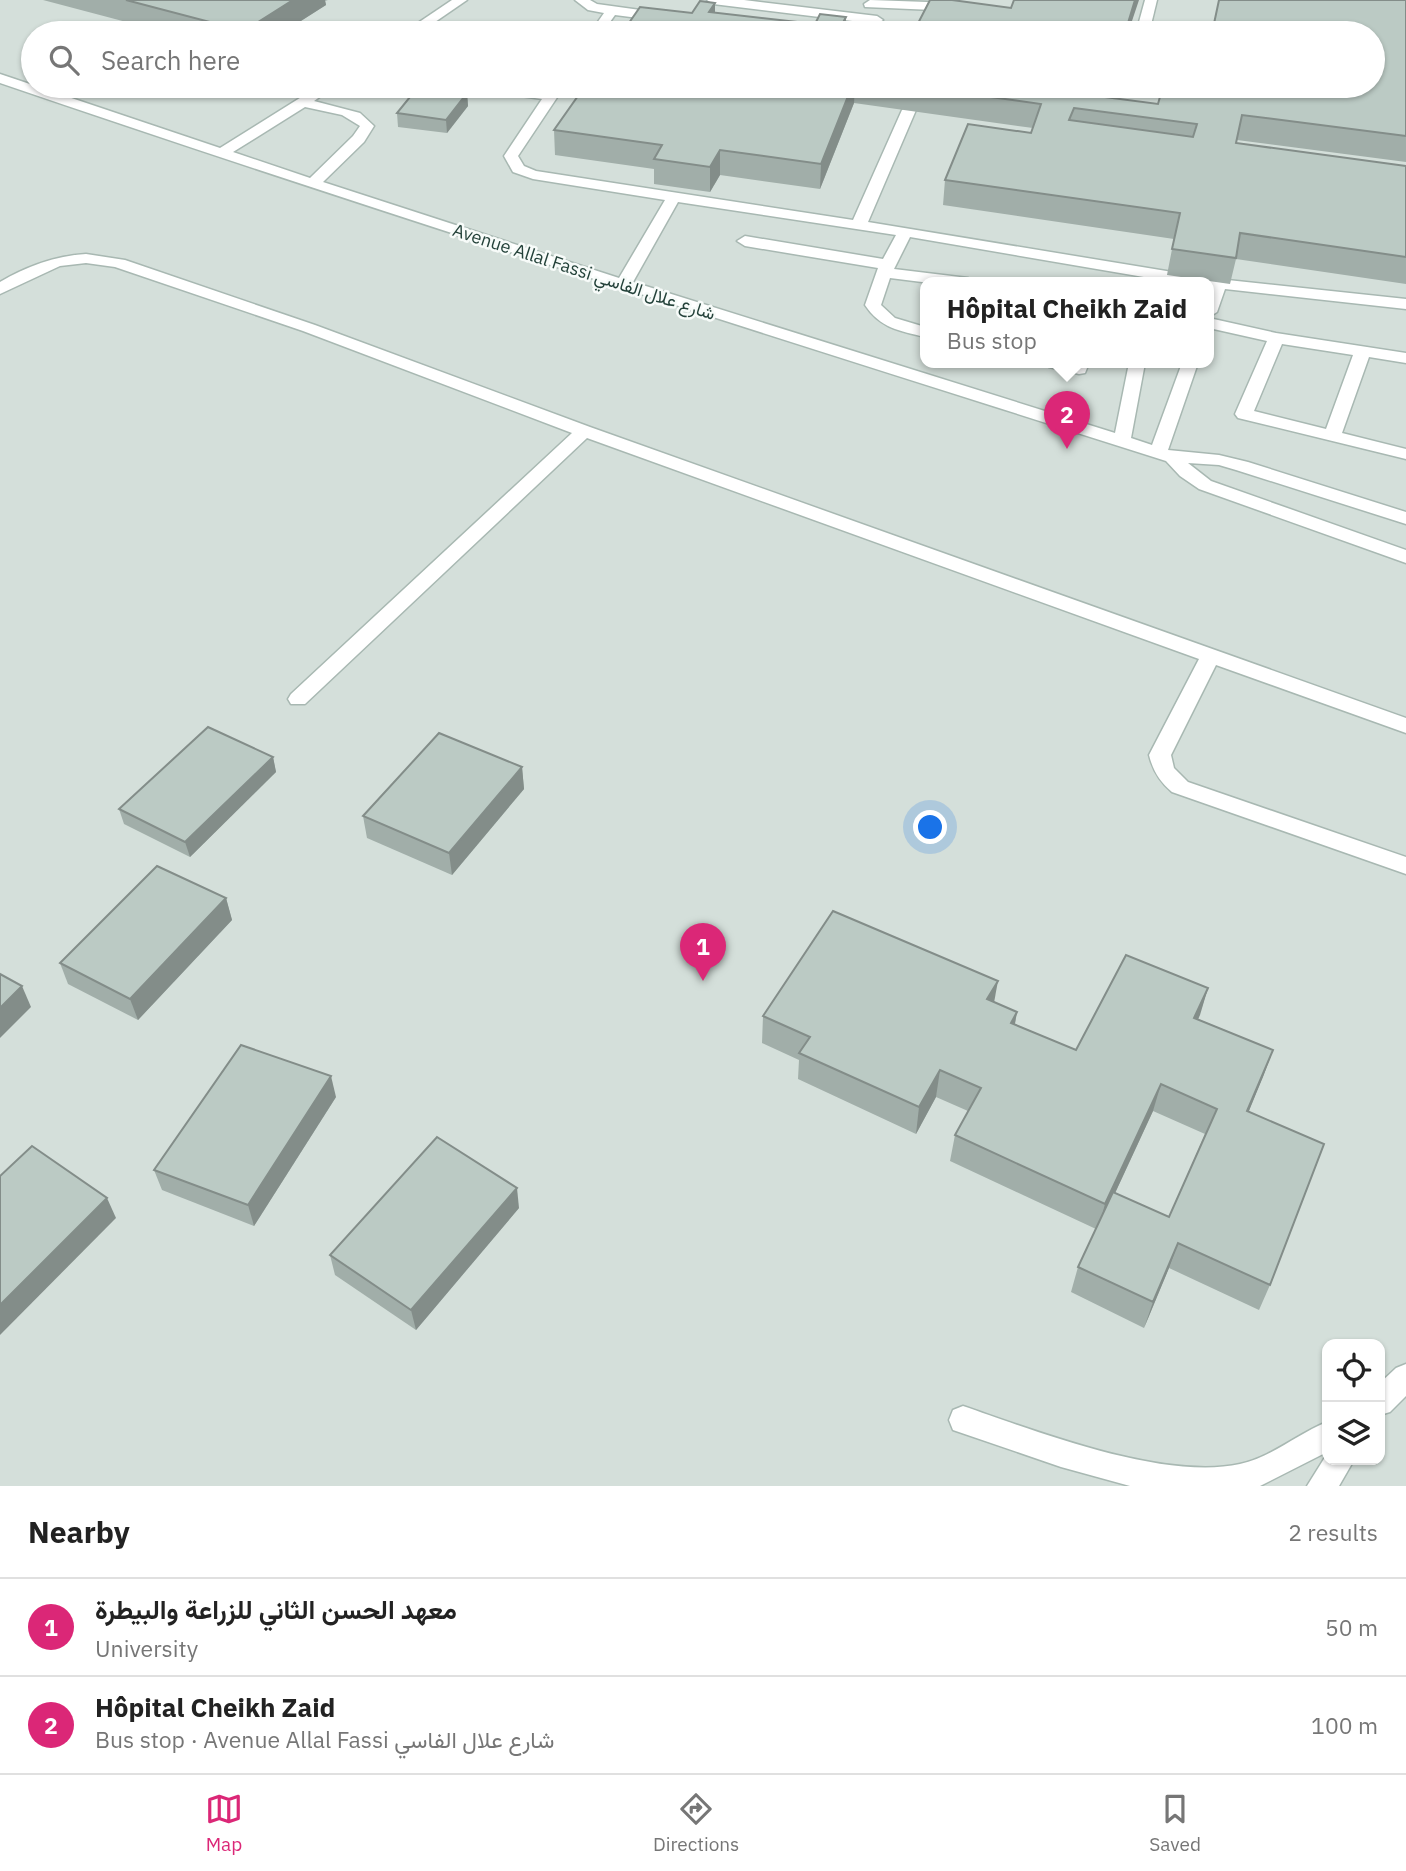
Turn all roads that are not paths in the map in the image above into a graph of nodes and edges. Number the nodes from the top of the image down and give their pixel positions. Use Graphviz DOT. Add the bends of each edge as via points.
graph roads {
  1 [pos="461,0"];
  2 [pos="580,0"];
  3 [pos="712,0"];
  4 [pos="840,0"];
  5 [pos="1151,0"];
  6 [pos="870,2"];
  7 [pos="972,8"];
  8 [pos="612,10"];
  9 [pos="678,19"];
  10 [pos="827,20"];
  11 [pos="429,21"];
  12 [pos="604,21"];
  13 [pos="834,21"];
  14 [pos="875,21"];
  15 [pos="1145,21"];
  16 [pos="0,78"];
  17 [pos="21,85"];
  18 [pos="57,98"];
  19 [pos="308,98"];
  20 [pos="550,98"];
  21 [pos="302,102"];
  22 [pos="909,110"];
  23 [pos="220,155"];
  24 [pos="312,184"];
  25 [pos="673,198"];
  26 [pos="859,224"];
  27 [pos="905,232"];
  28 [pos="745,241"];
  29 [pos="887,268"];
  30 [pos="936,277"];
  31 [pos="1144,277"];
  32 [pos="1214,283"];
  33 [pos="623,285"];
  34 [pos="0,289"];
  35 [pos="1406,304"];
  36 [pos="1214,324"];
  37 [pos="920,331"];
  38 [pos="1276,338"];
  39 [pos="1363,351"];
  40 [pos="1406,358"];
  41 [pos="1136,368"];
  42 [pos="1189,368"];
  43 [pos="584,432"];
  44 [pos="1332,435"];
  45 [pos="1122,441"];
  46 [pos="1406,454"];
  47 [pos="1165,455"];
  48 [pos="1406,518"];
  49 [pos="1406,557"];
  50 [pos="1210,656"];
  51 [pos="298,699"];
  52 [pos="1406,726"];
  53 [pos="1406,866"];
  54 [pos="1406,1377"];
  55 [pos="1385,1397"];
  56 [pos="963,1420"];
  57 [pos="1322,1439"];
  58 [pos="1337,1465"];
  59 [pos="1322,1486"];
  1 -- 11 [label="street"];
  2 -- 8 [label="street"];
  3 -- 10 [label="street"];
  4 -- 10 [label="street"];
  5 -- 15 [label="street"];
  6 -- 7 [label="street"];
  6 -- 14 [label="street"];
  8 -- 9 [label="street"];
  8 -- 12 [label="street"];
  10 -- 13 [label="street"];
  16 -- 17 [label="street, Avenue Allal Fassi شارع علال الفاسي"];
  18 -- 23 [label="street, Avenue Allal Fassi شارع علال الفاسي"];
  19 -- 21 [label="street"];
  20 -- 25 [label="street" via="511,156 518,169"];
  21 -- 23 [label="street"];
  21 -- 24 [label="street" via="354,116 367,125 359,139"];
  22 -- 26 [label="street"];
  23 -- 24 [label="street, Avenue Allal Fassi شارع علال الفاسي"];
  24 -- 33 [label="street, Avenue Allal Fassi شارع علال الفاسي"];
  25 -- 26 [label="street"];
  25 -- 33 [label="street"];
  26 -- 27 [label="street"];
  27 -- 29 [label="street"];
  27 -- 31 [label="street"];
  28 -- 29 [label="street"];
  29 -- 30 [label="street"];
  29 -- 37 [label="street" via="873,305 878,315 889,323"];
  32 -- 35 [label="street"];
  33 -- 45 [label="street, Avenue Allal Fassi شارع علال الفاسي"];
  34 -- 43 [label="street" via="43,264 102,258 309,328"];
  36 -- 38 [label="street"];
  38 -- 39 [label="street"];
  38 -- 44 [label="street" via="1244,414"];
  39 -- 40 [label="street"];
  39 -- 44 [label="street"];
  41 -- 45 [label="street"];
  42 -- 47 [label="street"];
  43 -- 50 [label="street"];
  43 -- 51 [label="street"];
  44 -- 46 [label="street"];
  45 -- 47 [label="street, Avenue Allal Fassi شارع علال الفاسي"];
  47 -- 48 [label="street" via="1242,466"];
  47 -- 49 [label="street" via="1205,485"];
  50 -- 52 [label="street"];
  50 -- 53 [label="street" via="1160,755 1171,780"];
  54 -- 55 [label="street"];
  56 -- 57 [label="street" via="1110,1471 1170,1481 1233,1480 1296,1457"];
  58 -- 59 [label="street"];
}
